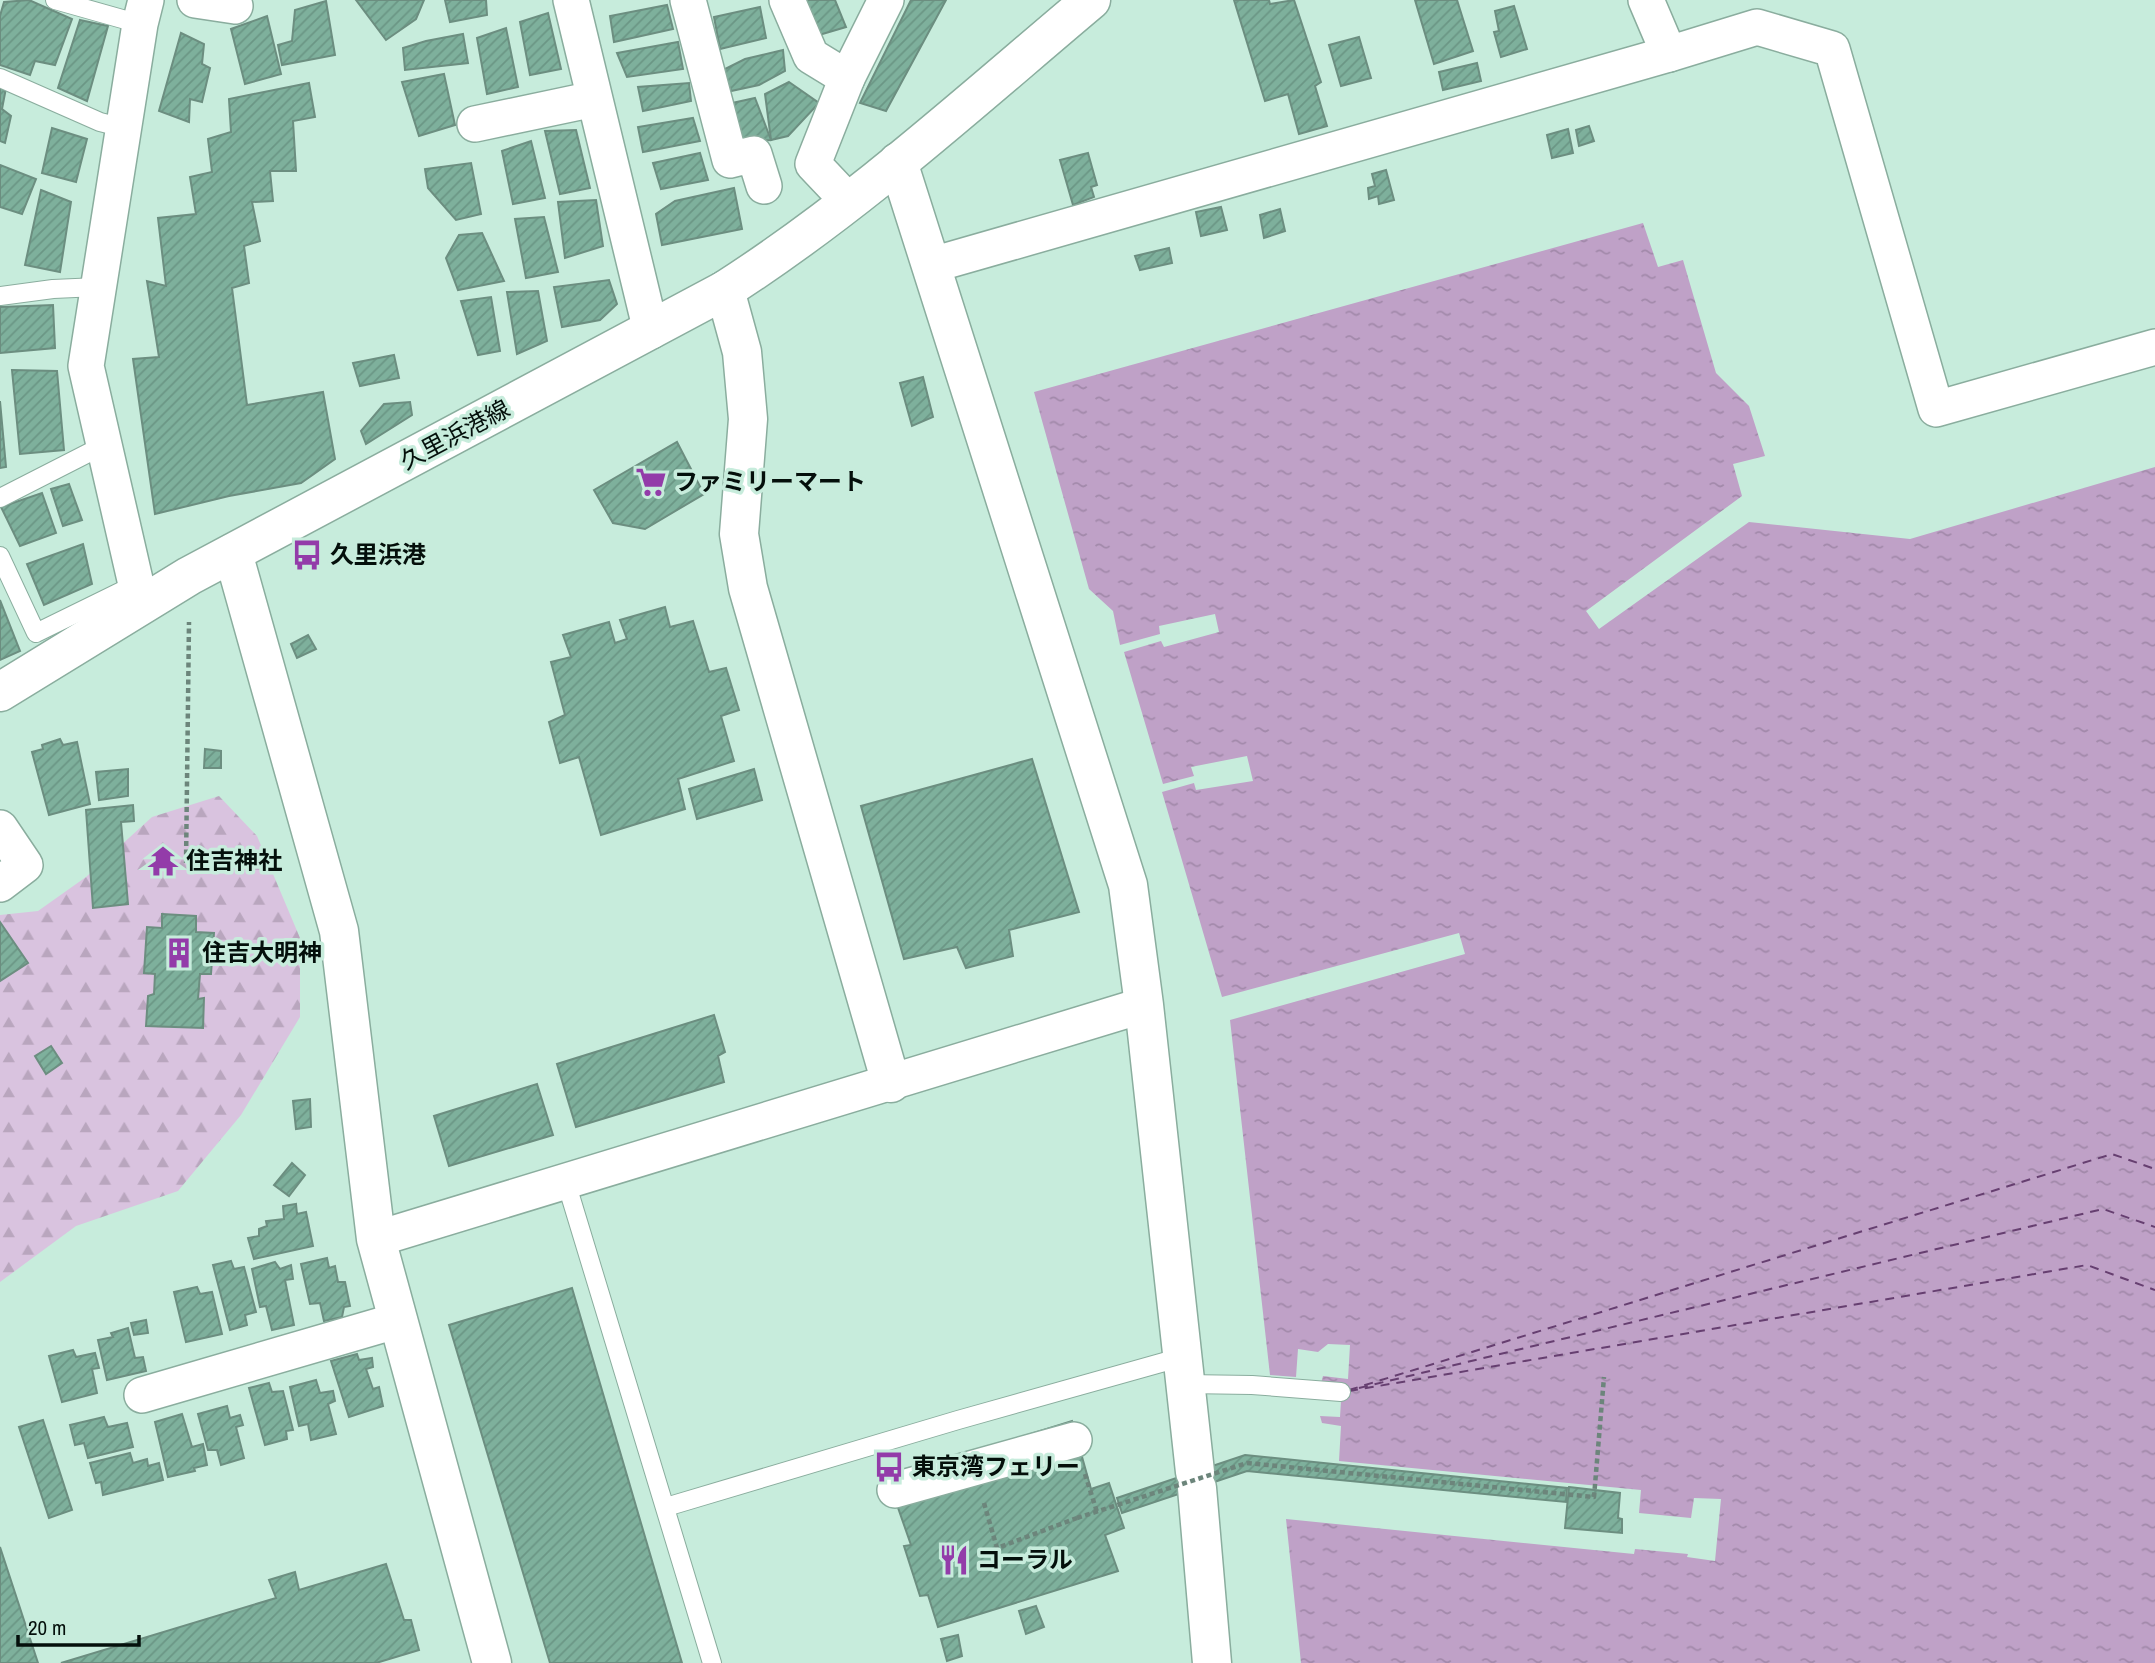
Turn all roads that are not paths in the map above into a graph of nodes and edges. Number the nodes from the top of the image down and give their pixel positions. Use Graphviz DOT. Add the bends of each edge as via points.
graph roads {
  1 [pos="55,0"];
  2 [pos="195,0"];
  3 [pos="570,0"];
  4 [pos="688,0"];
  5 [pos="788,0"];
  6 [pos="886,0"];
  7 [pos="1091,0"];
  8 [pos="1646,0"];
  9 [pos="235,6"];
  10 [pos="143,12"];
  11 [pos="1669,54"];
  12 [pos="0,78"];
  13 [pos="847,78"];
  14 [pos="594,99"];
  15 [pos="475,124"];
  16 [pos="124,128"];
  17 [pos="898,162"];
  18 [pos="764,186"];
  19 [pos="849,202"];
  20 [pos="932,265"];
  21 [pos="98,287"];
  22 [pos="726,290"];
  23 [pos="0,296"];
  24 [pos="651,331"];
  25 [pos="2155,348"];
  26 [pos="104,445"];
  27 [pos="0,498"];
  28 [pos="233,554"];
  29 [pos="0,556"];
  30 [pos="139,595"];
  31 [pos="0,692"];
  32 [pos="0,828"];
  33 [pos="0,884"];
  34 [pos="1144,1005"];
  35 [pos="891,1083"];
  36 [pos="566,1182"];
  37 [pos="376,1239"];
  38 [pos="399,1320"];
  39 [pos="1184,1371"];
  40 [pos="1341,1392"];
  41 [pos="142,1395"];
  42 [pos="1074,1440"];
  43 [pos="895,1490"];
  44 [pos="666,1507"];
  45 [pos="492,1663"];
  46 [pos="712,1663"];
  47 [pos="1212,1663"];
  1 -- 10 [label="lane"];
  2 -- 9 [label="street"];
  3 -- 14 [label="street"];
  4 -- 18 [label="street" via="730,160 754,154"];
  5 -- 13 [label="street" via="811,56"];
  6 -- 13 [label="street"];
  7 -- 17 [label="street, 久里浜港線"];
  8 -- 11 [label="street"];
  10 -- 16 [label="street"];
  11 -- 20 [label="street"];
  11 -- 25 [label="street" via="1757,27 1832,49 1936,409"];
  12 -- 16 [label="lane"];
  13 -- 19 [label="street" via="813,164"];
  14 -- 15 [label="street"];
  14 -- 24 [label="street"];
  16 -- 21 [label="street"];
  17 -- 19 [label="street, 久里浜港線"];
  17 -- 20 [label="street"];
  19 -- 22 [label="street, 久里浜港線"];
  20 -- 34 [label="street" via="1128,885"];
  21 -- 23 [label="lane"];
  21 -- 26 [label="street" via="86,366"];
  22 -- 24 [label="street, 久里浜港線"];
  22 -- 35 [label="street" via="742,352 748,419 739,534 748,588"];
  24 -- 28 [label="street, 久里浜港線"];
  26 -- 27 [label="lane"];
  26 -- 30 [label="street"];
  28 -- 30 [label="street, 久里浜港線"];
  28 -- 37 [label="street" via="339,931"];
  29 -- 30 [label="lane" via="36,633"];
  30 -- 31 [label="street, 久里浜港線"];
  32 -- 33 [label="street" via="25,865"];
  34 -- 35 [label="street"];
  34 -- 39 [label="street"];
  35 -- 36 [label="street"];
  36 -- 37 [label="street"];
  36 -- 44 [label="lane"];
  37 -- 38 [label="street"];
  38 -- 41 [label="street"];
  38 -- 45 [label="street"];
  39 -- 40 [label="lane" via="1252,1385"];
  39 -- 44 [label="lane" via="958,1420"];
  39 -- 47 [label="street"];
  42 -- 43 [label="street"];
  44 -- 46 [label="lane"];
}
